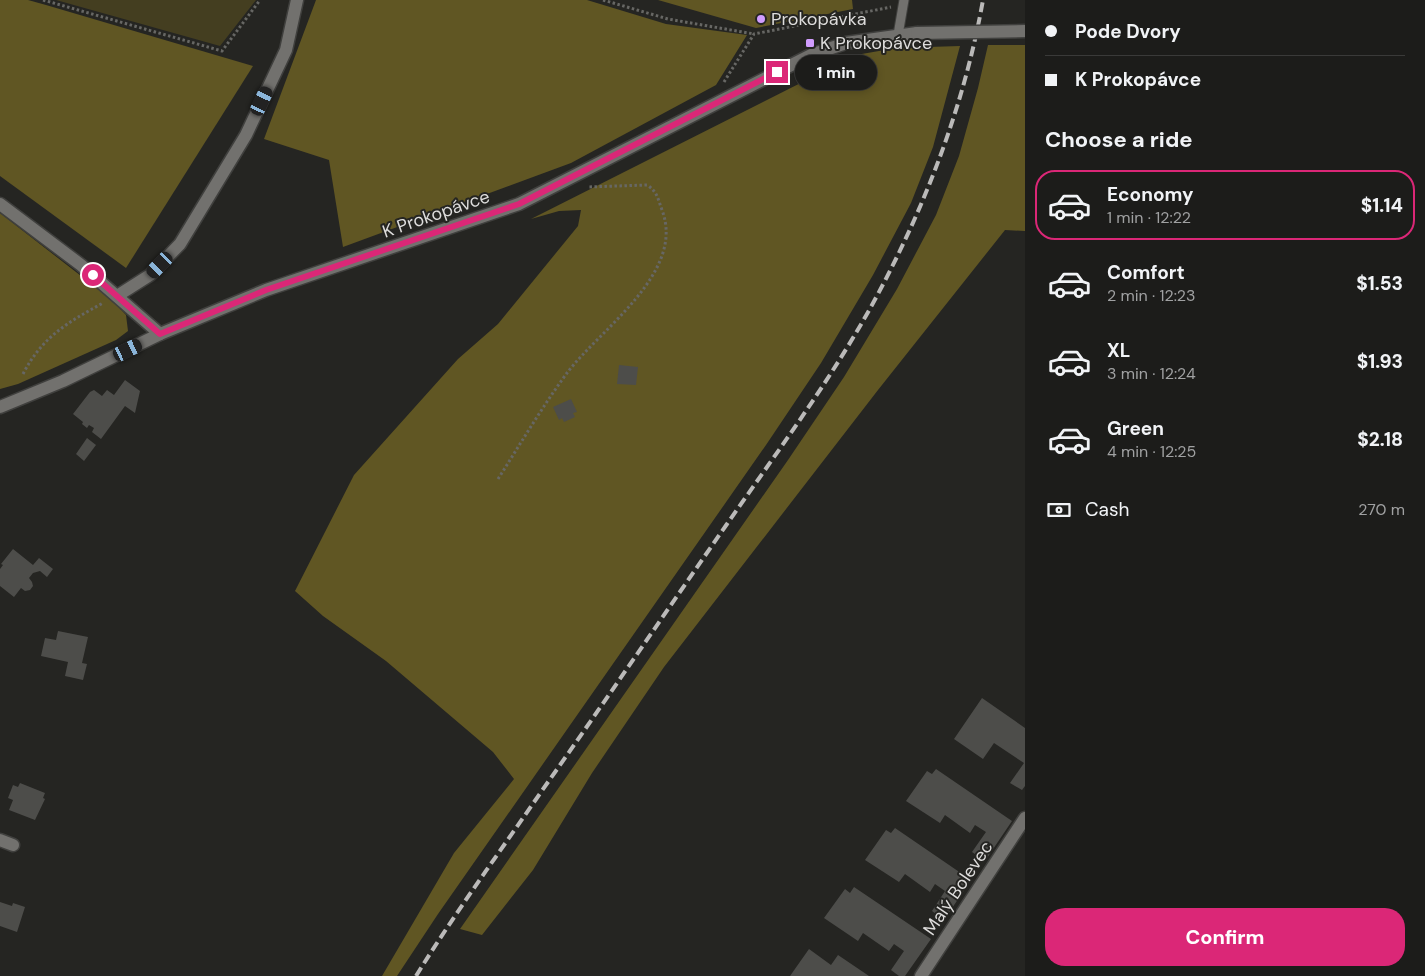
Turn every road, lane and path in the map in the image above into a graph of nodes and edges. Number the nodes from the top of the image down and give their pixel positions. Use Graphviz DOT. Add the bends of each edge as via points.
graph roads {
  1 [pos="44,0"];
  2 [pos="260,0"];
  3 [pos="297,0"];
  4 [pos="603,0"];
  5 [pos="904,0"];
  6 [pos="901,13"];
  7 [pos="1025,31"];
  8 [pos="754,34"];
  9 [pos="898,35"];
  10 [pos="723,83"];
  11 [pos="580,187"];
  12 [pos="0,204"];
  13 [pos="117,296"];
  14 [pos="160,334"];
  15 [pos="23,374"];
  16 [pos="0,407"];
  17 [pos="498,479"];
  18 [pos="1025,818"];
  19 [pos="0,840"];
  20 [pos="13,845"];
  21 [pos="920,976"];
  1 -- 2 [label="path" via="222,51"];
  3 -- 13 [label="street" via="286,50 246,135 180,244 150,275"];
  4 -- 8 [label="path" via="668,19"];
  5 -- 6 [label="lane"];
  6 -- 8 [label="path" via="891,7"];
  6 -- 9 [label="lane"];
  7 -- 9 [label="street, K Prokopávce, bridge"];
  8 -- 10 [label="path"];
  9 -- 14 [label="street, K Prokopávce" via="846,43 811,55 519,204 266,290"];
  11 -- 17 [label="path" via="647,185 654,189 665,216 666,244 656,271 568,372"];
  12 -- 13 [label="street"];
  13 -- 14 [label="street"];
  13 -- 15 [label="path" via="56,330 42,344"];
  14 -- 16 [label="street, K Prokopávce"];
  18 -- 21 [label="street, Malý Bolevec"];
  19 -- 20 [label="street"];
}
